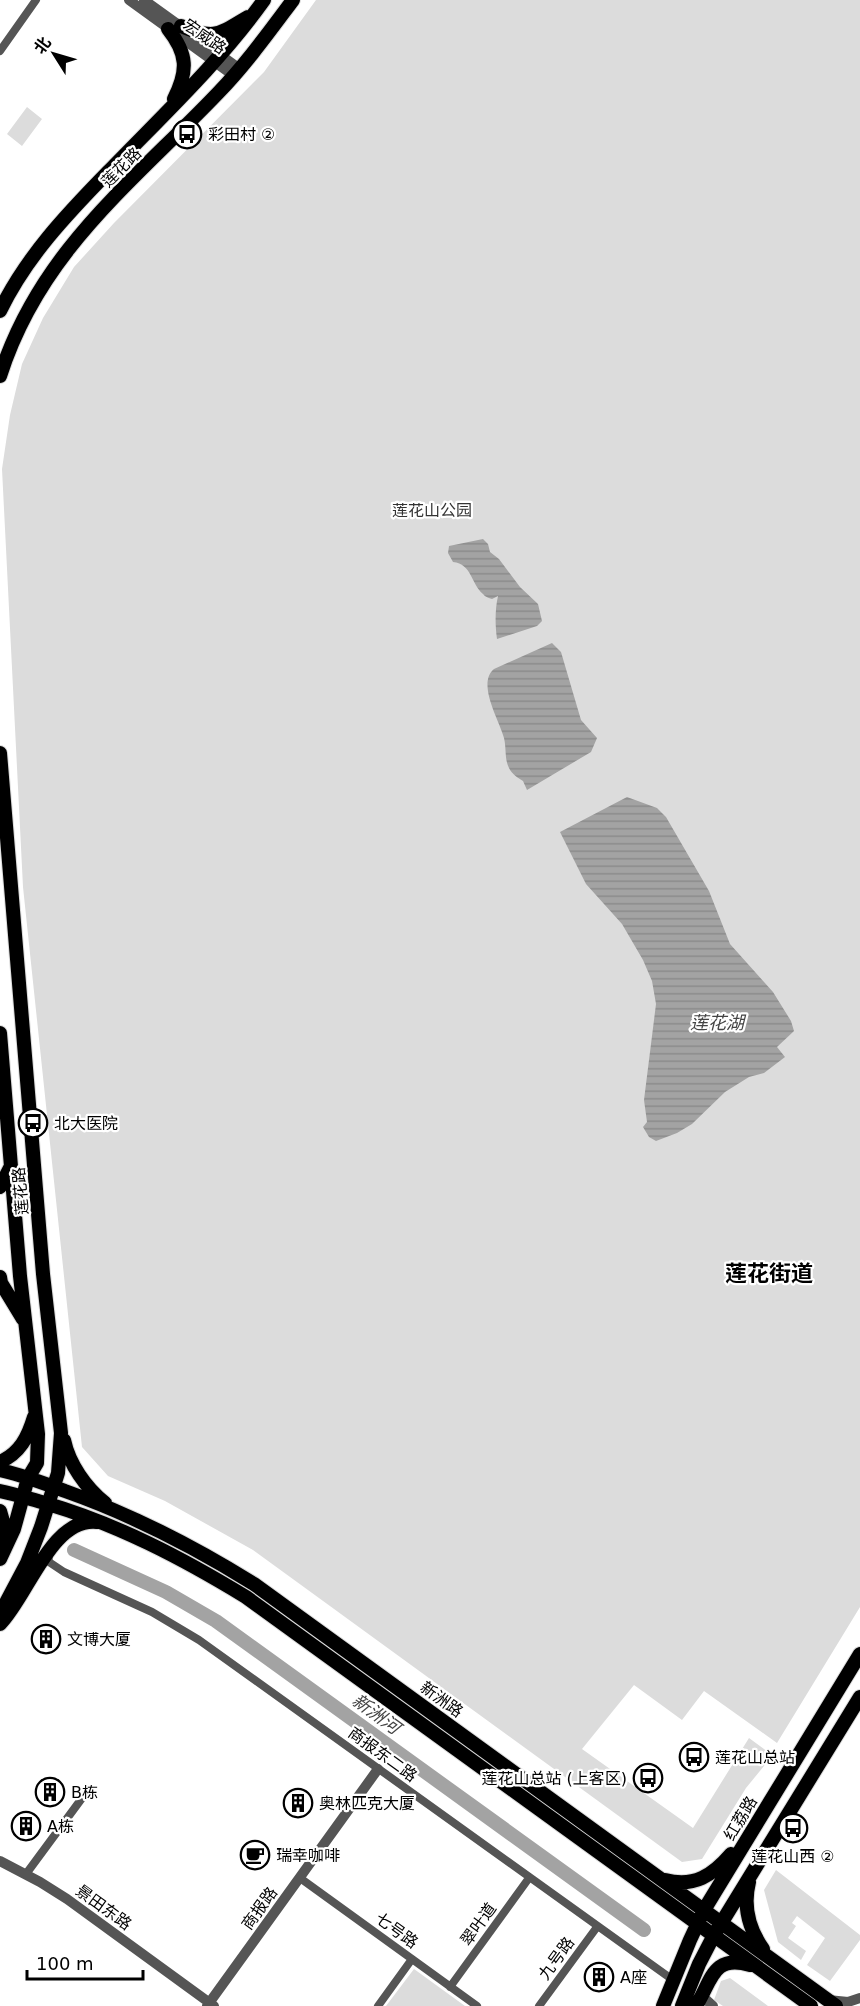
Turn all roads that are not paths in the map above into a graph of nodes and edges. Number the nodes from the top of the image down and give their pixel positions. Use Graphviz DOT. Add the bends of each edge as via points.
graph roads {
  1 [pos="36,0"];
  2 [pos="129,0"];
  3 [pos="144,0"];
  4 [pos="264,0"];
  5 [pos="293,0"];
  6 [pos="255,13"];
  7 [pos="174,28"];
  8 [pos="0,51"];
  9 [pos="218,59"];
  10 [pos="237,73"];
  11 [pos="170,109"];
  12 [pos="0,311"];
  13 [pos="0,376"];
  14 [pos="0,753"];
  15 [pos="0,1033"];
  16 [pos="11,1166"];
  17 [pos="0,1187"];
  18 [pos="0,1277"];
  19 [pos="26,1325"];
  20 [pos="36,1410"];
  21 [pos="61,1420"];
  22 [pos="0,1462"];
  23 [pos="0,1470"];
  24 [pos="28,1478"];
  25 [pos="53,1486"];
  26 [pos="0,1491"];
  27 [pos="24,1497"];
  28 [pos="48,1504"];
  29 [pos="111,1508"];
  30 [pos="0,1511"];
  31 [pos="103,1523"];
  32 [pos="0,1540"];
  33 [pos="48,1552"];
  34 [pos="0,1559"];
  35 [pos="64,1572"];
  36 [pos="34,1576"];
  37 [pos="0,1614"];
  38 [pos="0,1624"];
  39 [pos="860,1654"];
  40 [pos="860,1697"];
  41 [pos="378,1769"];
  42 [pos="88,1790"];
  43 [pos="750,1832"];
  44 [pos="0,1861"];
  45 [pos="26,1874"];
  46 [pos="752,1874"];
  47 [pos="300,1878"];
  48 [pos="529,1878"];
  49 [pos="661,1879"];
  50 [pos="704,1910"];
  51 [pos="697,1923"];
  52 [pos="721,1923"];
  53 [pos="597,1927"];
  54 [pos="714,1935"];
  55 [pos="412,1959"];
  56 [pos="772,1960"];
  57 [pos="759,1968"];
  58 [pos="673,1980"];
  59 [pos="450,1987"];
  60 [pos="860,1998"];
  61 [pos="698,2003"];
  62 [pos="831,2003"];
  63 [pos="210,2005"];
  64 [pos="378,2006"];
  65 [pos="477,2006"];
  66 [pos="539,2006"];
  67 [pos="663,2006"];
  68 [pos="682,2006"];
  69 [pos="713,2006"];
  70 [pos="811,2006"];
  1 -- 8 [label="street"];
  2 -- 7 [label="street, 宏威路"];
  3 -- 7 [label="street, 宏威路"];
  4 -- 6 [label="main road, 莲花路"];
  5 -- 10 [label="main road, 莲花路"];
  6 -- 7 [label="main road" via="215,35"];
  6 -- 9 [label="main road, 莲花路"];
  7 -- 9 [label="street, 宏威路"];
  7 -- 11 [label="main road" via="184,60 183,78"];
  9 -- 10 [label="street, 宏威路"];
  9 -- 11 [label="main road, 莲花路"];
  10 -- 13 [label="main road, 莲花路" via="87,224 61,257 27,310"];
  11 -- 12 [label="main road, 莲花路" via="57,226 19,277"];
  14 -- 21 [label="main road, 莲花路" via="43,1274"];
  15 -- 16 [label="main road, 莲花路"];
  16 -- 17 [label="main road"];
  16 -- 19 [label="main road, 莲花路"];
  18 -- 19 [label="main road"];
  19 -- 20 [label="main road, 莲花路"];
  20 -- 22 [label="main road" via="23,1444"];
  20 -- 24 [label="main road, 莲花路" via="37,1463"];
  21 -- 25 [label="main road, 莲花路" via="60,1460"];
  21 -- 29 [label="main road" via="71,1460 88,1487"];
  23 -- 24 [label="main road, 新洲路"];
  24 -- 25 [label="main road, 新洲路"];
  24 -- 27 [label="main road, 莲花路"];
  25 -- 28 [label="main road, 莲花路"];
  25 -- 29 [label="main road, 新洲路"];
  26 -- 27 [label="main road, 新洲路"];
  27 -- 28 [label="main road, 新洲路"];
  27 -- 34 [label="main road, 莲花路"];
  28 -- 31 [label="main road, 新洲路"];
  28 -- 37 [label="main road, 莲花路" via="31,1554"];
  29 -- 49 [label="main road, 新洲路" via="178,1539 254,1584"];
  30 -- 32 [label="main road" via="4,1524"];
  31 -- 33 [label="main road" via="92,1521 72,1527"];
  31 -- 51 [label="main road, 新洲路" via="169,1553 246,1597"];
  33 -- 35 [label="street, 商报东二路" via="49,1562"];
  33 -- 36 [label="main road"];
  35 -- 36 [label="street, 商报东二路" via="45,1570"];
  35 -- 41 [label="street, 商报东二路" via="132,1602 190,1634"];
  36 -- 38 [label="main road"];
  39 -- 43 [label="main road, 红荔路"];
  40 -- 46 [label="main road"];
  41 -- 47 [label="street, 商报路"];
  41 -- 48 [label="street, 商报东二路"];
  42 -- 45 [label="street"];
  43 -- 49 [label="main road" via="718,1868 700,1880 676,1883"];
  43 -- 50 [label="main road, 红荔路"];
  44 -- 45 [label="street, 景田东路"];
  45 -- 63 [label="street, 景田东路" via="67,1899"];
  46 -- 52 [label="main road"];
  46 -- 56 [label="main road" via="746,1898 748,1918 756,1940"];
  47 -- 55 [label="street, 七号路"];
  47 -- 63 [label="street, 商报路"];
  48 -- 53 [label="street, 商报东二路"];
  48 -- 59 [label="street, 翠叶道"];
  49 -- 50 [label="main road, 新洲路"];
  50 -- 51 [label="main road, 红荔路"];
  50 -- 52 [label="main road, 新洲路"];
  51 -- 54 [label="main road, 新洲路"];
  51 -- 58 [label="main road, 红荔路"];
  52 -- 54 [label="main road"];
  52 -- 56 [label="main road, 新洲路"];
  53 -- 58 [label="street, 商报东二路"];
  53 -- 66 [label="street, 九号路"];
  54 -- 57 [label="main road, 新洲路"];
  54 -- 68 [label="main road"];
  55 -- 59 [label="street, 七号路"];
  55 -- 64 [label="street"];
  56 -- 62 [label="main road, 新洲路"];
  57 -- 61 [label="main road" via="741,1962 724,1964 710,1975"];
  57 -- 70 [label="main road, 新洲路"];
  58 -- 67 [label="main road, 红荔路"];
  59 -- 65 [label="street, 七号路"];
  60 -- 62 [label="street"];
  61 -- 69 [label="street"];
}
